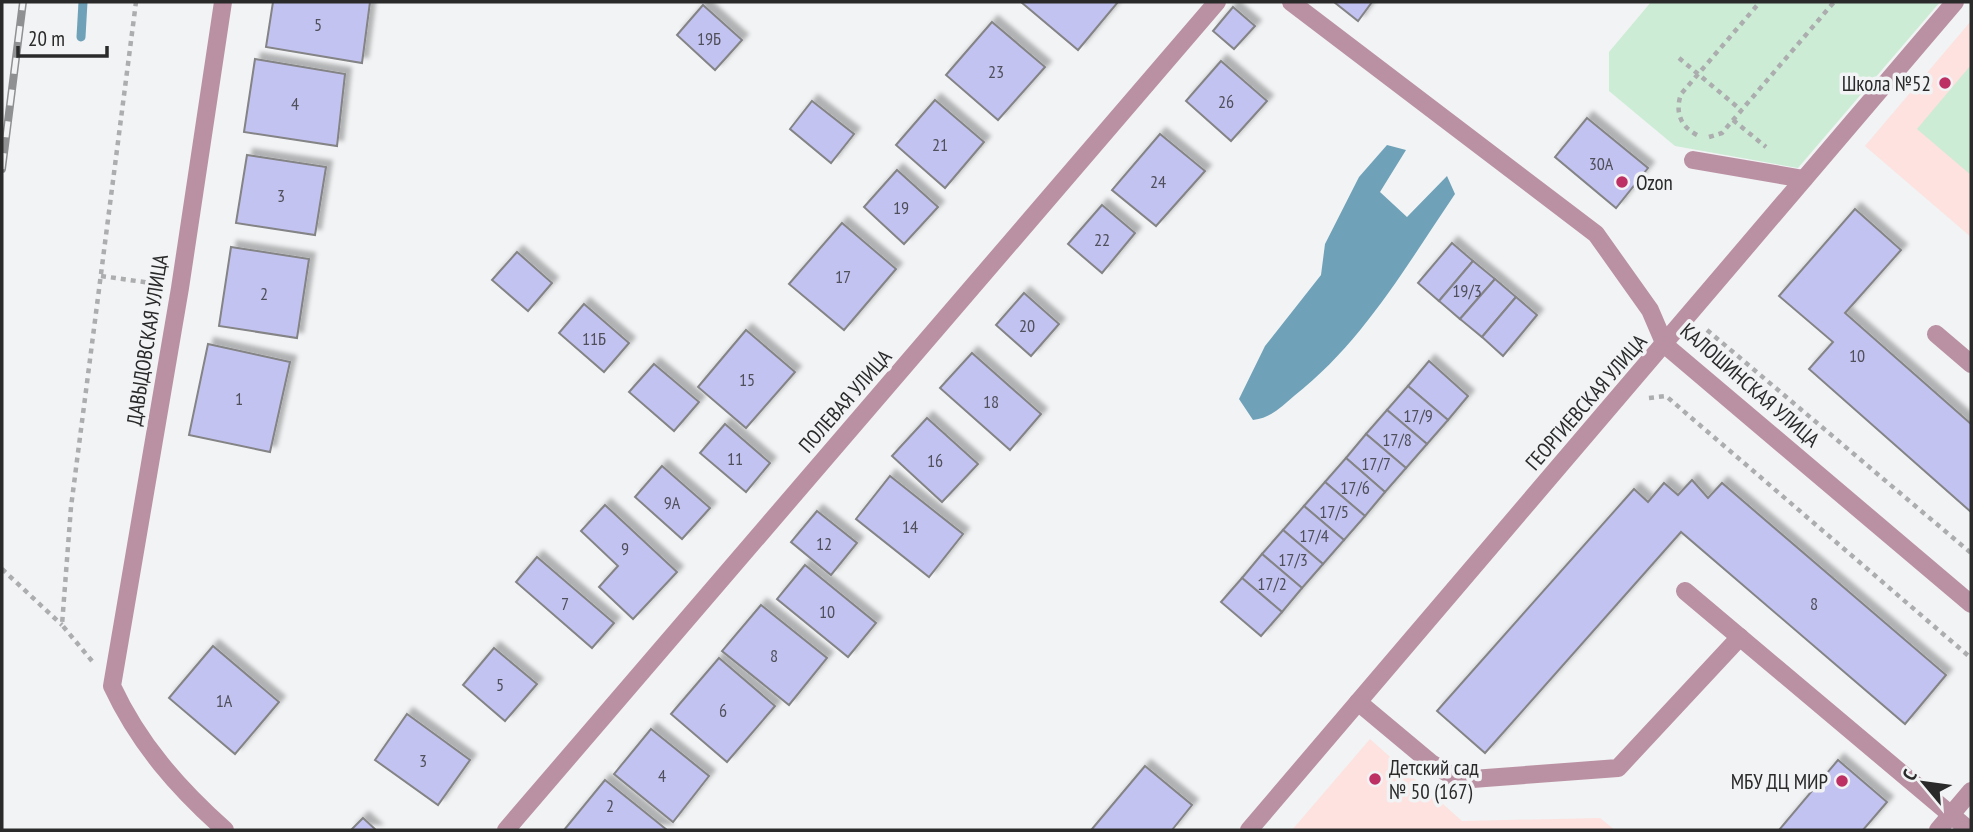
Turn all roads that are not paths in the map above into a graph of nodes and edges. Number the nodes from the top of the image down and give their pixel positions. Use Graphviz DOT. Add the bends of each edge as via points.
graph roads {
  1 [pos="223,2"];
  2 [pos="1217,2"];
  3 [pos="1291,2"];
  4 [pos="1955,2"];
  5 [pos="1693,160"];
  6 [pos="1804,179"];
  7 [pos="1936,334"];
  8 [pos="1665,345"];
  9 [pos="1971,364"];
  10 [pos="1685,591"];
  11 [pos="1971,604"];
  12 [pos="1740,637"];
  13 [pos="1358,702"];
  14 [pos="1971,791"];
  15 [pos="1951,815"];
  16 [pos="219,828"];
  17 [pos="506,830"];
  18 [pos="1249,830"];
  19 [pos="1938,830"];
  20 [pos="1969,830"];
  1 -- 16 [label="street, ДАВЫДОВСКАЯ УЛИЦА" via="112,686 128,721 162,769"];
  2 -- 17 [label="street, ПОЛЕВАЯ УЛИЦА"];
  3 -- 8 [label="street, КАЛОШИНСКАЯ УЛИЦА" via="1596,234 1650,310"];
  4 -- 6 [label="street, ГЕОРГИЕВСКАЯ УЛИЦА"];
  5 -- 6 [label="street"];
  6 -- 8 [label="street, ГЕОРГИЕВСКАЯ УЛИЦА"];
  7 -- 9 [label="street"];
  8 -- 11 [label="street, КАЛОШИНСКАЯ УЛИЦА"];
  8 -- 13 [label="street, ГЕОРГИЕВСКАЯ УЛИЦА"];
  10 -- 12 [label="street"];
  12 -- 13 [label="street" via="1618,768 1459,780 1431,763"];
  12 -- 15 [label="street"];
  13 -- 18 [label="street, ГЕОРГИЕВСКАЯ УЛИЦА"];
  14 -- 15 [label="street"];
  15 -- 19 [label="street"];
  15 -- 20 [label="street"];
}
